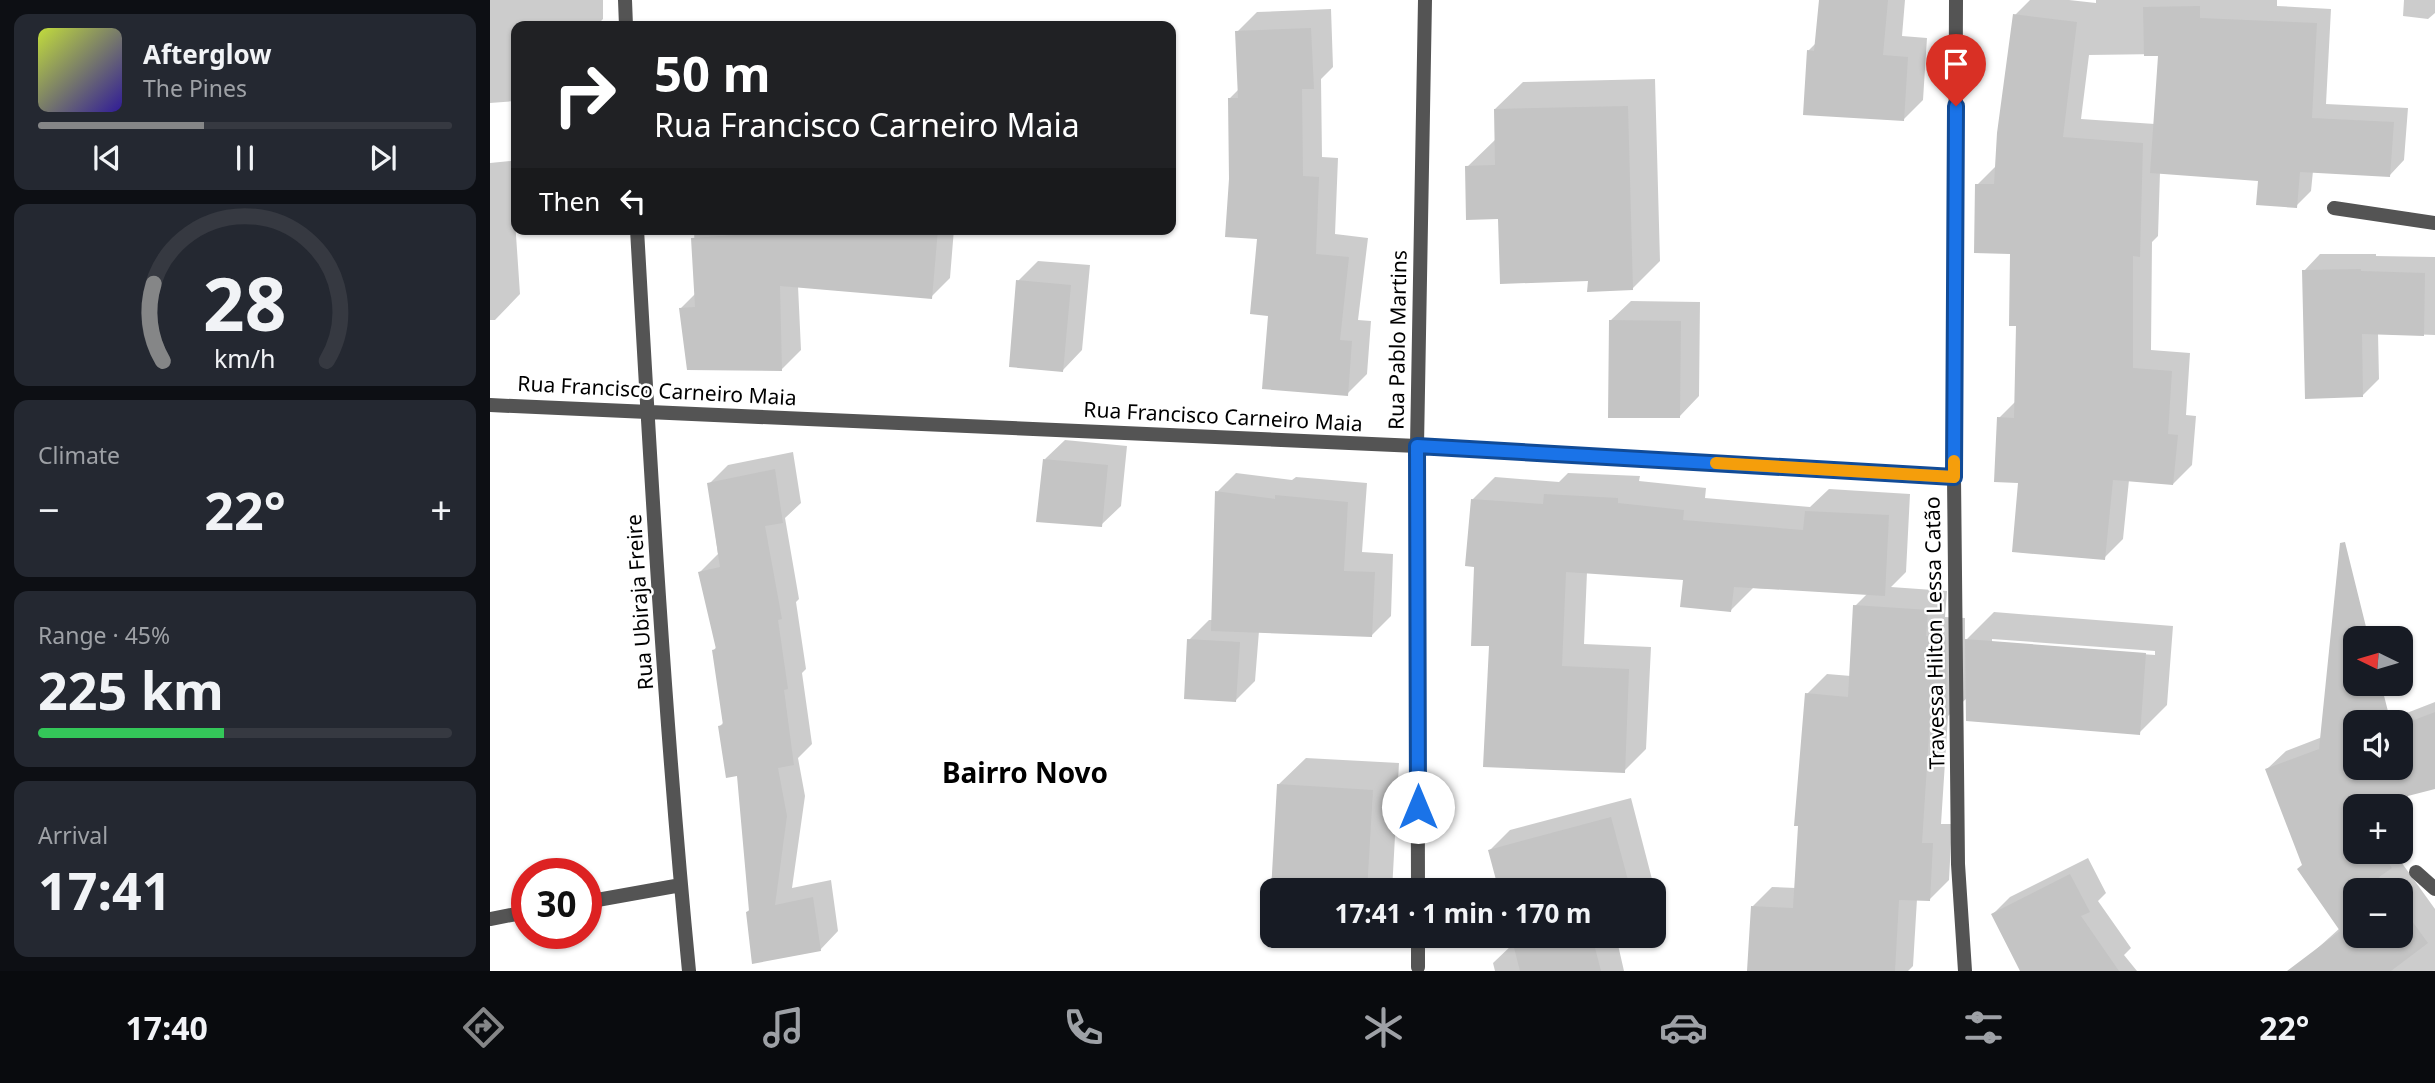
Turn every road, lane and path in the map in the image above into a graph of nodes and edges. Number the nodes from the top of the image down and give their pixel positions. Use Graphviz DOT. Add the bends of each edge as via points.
graph roads {
  1 [pos="625,0"];
  2 [pos="1425,0"];
  3 [pos="1956,0"];
  4 [pos="626,21"];
  5 [pos="2334,208"];
  6 [pos="2435,223"];
  7 [pos="637,235"];
  8 [pos="490,405"];
  9 [pos="647,412"];
  10 [pos="1417,446"];
  11 [pos="1954,477"];
  12 [pos="2416,872"];
  13 [pos="1418,878"];
  14 [pos="681,885"];
  15 [pos="2435,889"];
  16 [pos="602,899"];
  17 [pos="511,915"];
  18 [pos="490,919"];
  19 [pos="1418,948"];
  20 [pos="1418,967"];
  21 [pos="689,971"];
  22 [pos="1965,971"];
  1 -- 4 [label="street"];
  2 -- 10 [label="street, Rua Pablo Martins"];
  3 -- 11 [label="street, Travessa Hilton Lessa Catão"];
  5 -- 6 [label="street"];
  7 -- 9 [label="street, Rua Ubiraja Freire"];
  8 -- 9 [label="street, Rua Francisco Carneiro Maia"];
  9 -- 10 [label="street, Rua Francisco Carneiro Maia"];
  9 -- 14 [label="street, Rua Ubiraja Freire"];
  10 -- 11 [label="street, Rua Francisco Carneiro Maia"];
  10 -- 13 [label="street, Rua Pablo Martins"];
  11 -- 22 [label="street, Travessa Hilton Lessa Catão" via="1958,864"];
  12 -- 15 [label="street"];
  14 -- 16 [label="street"];
  14 -- 21 [label="street, Rua Ubiraja Freire"];
  17 -- 18 [label="street"];
  19 -- 20 [label="street"];
}
